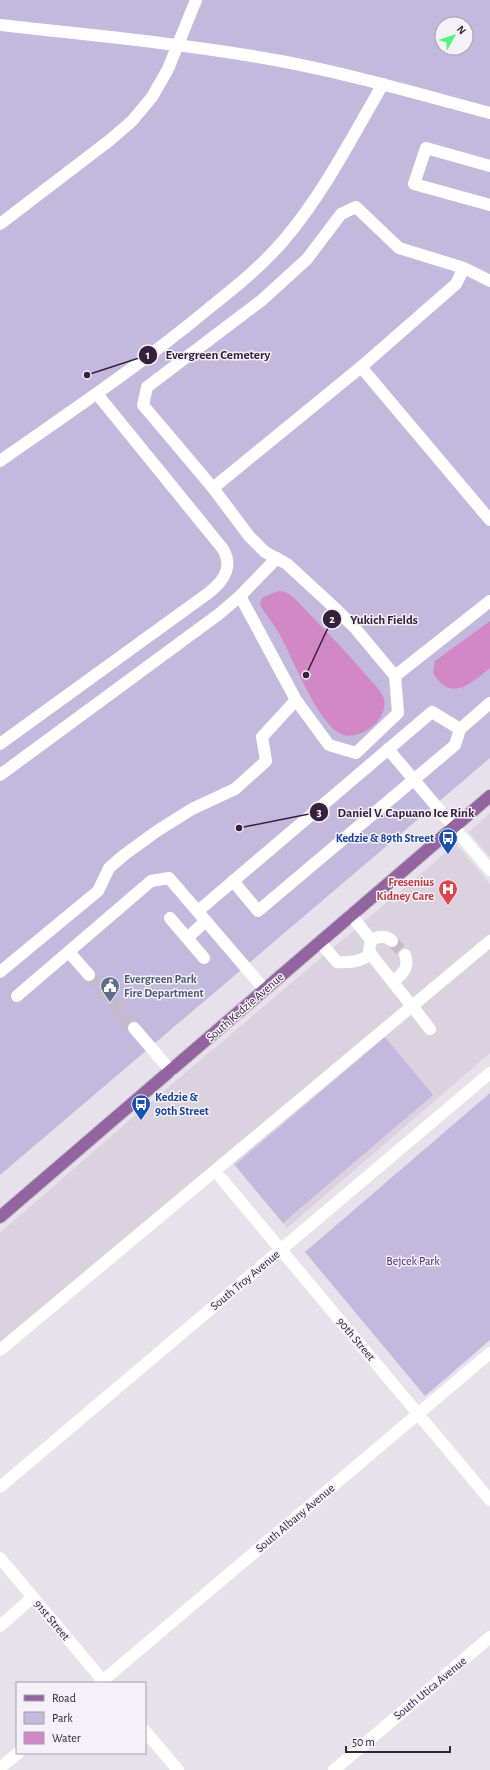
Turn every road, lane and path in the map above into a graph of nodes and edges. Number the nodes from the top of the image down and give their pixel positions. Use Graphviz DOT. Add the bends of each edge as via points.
graph roads {
  1 [pos="196,0"];
  2 [pos="0,25"];
  3 [pos="178,45"];
  4 [pos="383,84"];
  5 [pos="490,113"];
  6 [pos="490,166"];
  7 [pos="490,205"];
  8 [pos="0,224"];
  9 [pos="464,268"];
  10 [pos="490,281"];
  11 [pos="361,367"];
  12 [pos="97,394"];
  13 [pos="0,461"];
  14 [pos="213,488"];
  15 [pos="490,520"];
  16 [pos="277,558"];
  17 [pos="240,596"];
  18 [pos="490,601"];
  19 [pos="395,676"];
  20 [pos="296,700"];
  21 [pos="490,703"];
  22 [pos="460,729"];
  23 [pos="0,744"];
  24 [pos="388,749"];
  25 [pos="0,775"];
  26 [pos="414,780"];
  27 [pos="490,796"];
  28 [pos="454,828"];
  29 [pos="490,870"];
  30 [pos="233,881"];
  31 [pos="198,911"];
  32 [pos="351,915"];
  33 [pos="170,918"];
  34 [pos="206,921"];
  35 [pos="187,938"];
  36 [pos="371,940"];
  37 [pos="392,941"];
  38 [pos="490,941"];
  39 [pos="320,942"];
  40 [pos="69,952"];
  41 [pos="371,954"];
  42 [pos="405,955"];
  43 [pos="204,958"];
  44 [pos="0,972"];
  45 [pos="89,975"];
  46 [pos="393,982"];
  47 [pos="265,990"];
  48 [pos="17,996"];
  49 [pos="412,1006"];
  50 [pos="134,1028"];
  51 [pos="430,1028"];
  52 [pos="171,1071"];
  53 [pos="490,1073"];
  54 [pos="221,1178"];
  55 [pos="0,1217"];
  56 [pos="281,1249"];
  57 [pos="0,1350"];
  58 [pos="490,1353"];
  59 [pos="418,1414"];
  60 [pos="0,1487"];
  61 [pos="490,1500"];
  62 [pos="0,1558"];
  63 [pos="33,1597"];
  64 [pos="0,1626"];
  65 [pos="490,1637"];
  66 [pos="103,1682"];
  67 [pos="146,1732"];
  68 [pos="17,1754"];
  69 [pos="0,1768"];
  70 [pos="171,1768"];
  71 [pos="334,1770"];
  1 -- 3 [label="street"];
  2 -- 3 [label="street"];
  3 -- 4 [label="street" via="265,58"];
  3 -- 8 [label="street" via="152,97 132,121"];
  4 -- 5 [label="street"];
  4 -- 12 [label="street" via="336,165 309,207 283,240 256,268 183,330"];
  6 -- 7 [label="street" via="426,148 414,184"];
  9 -- 10 [label="street"];
  9 -- 11 [label="street" via="456,284"];
  9 -- 14 [label="street" via="399,248 356,207 341,214 307,259 262,300 147,387 143,405"];
  11 -- 14 [label="street"];
  11 -- 15 [label="street"];
  12 -- 13 [label="street"];
  12 -- 23 [label="street" via="223,549 227,556 226,572 216,587 207,594"];
  14 -- 16 [label="street" via="249,536 265,552"];
  16 -- 17 [label="street"];
  16 -- 19 [label="street" via="288,564 355,628"];
  17 -- 20 [label="street"];
  17 -- 25 [label="street" via="155,662"];
  18 -- 19 [label="street"];
  19 -- 20 [label="street" via="398,713 356,753 329,745"];
  20 -- 44 [label="street" via="262,737 266,761 235,788 192,809 124,855 109,868 98,891"];
  21 -- 22 [label="street"];
  22 -- 24 [label="street" via="432,712"];
  22 -- 26 [label="street" via="455,745"];
  24 -- 26 [label="street"];
  24 -- 30 [label="street"];
  26 -- 28 [label="street"];
  26 -- 30 [label="street" via="258,911"];
  27 -- 28 [label="main road, South Kedzie Avenue"];
  28 -- 29 [label="street"];
  28 -- 32 [label="main road, South Kedzie Avenue"];
  30 -- 31 [label="street"];
  31 -- 34 [label="street"];
  31 -- 40 [label="street" via="169,878 151,881"];
  32 -- 36 [label="street"];
  32 -- 39 [label="main road, South Kedzie Avenue"];
  33 -- 35 [label="street"];
  34 -- 35 [label="street"];
  34 -- 47 [label="street"];
  35 -- 43 [label="street"];
  36 -- 37 [label="street" via="388,937"];
  36 -- 41 [label="street"];
  38 -- 49 [label="street"];
  39 -- 41 [label="street" via="337,962 358,961"];
  39 -- 47 [label="main road, South Kedzie Avenue"];
  40 -- 45 [label="street"];
  40 -- 48 [label="street"];
  41 -- 46 [label="street"];
  42 -- 46 [label="street" via="406,968"];
  46 -- 49 [label="street"];
  47 -- 52 [label="main road, South Kedzie Avenue"];
  49 -- 51 [label="street"];
  49 -- 57 [label="street"];
  50 -- 52 [label="street"];
  52 -- 55 [label="main road, South Kedzie Avenue"];
  53 -- 56 [label="street, South Troy Avenue"];
  54 -- 56 [label="street, 90th Street"];
  56 -- 59 [label="street, 90th Street"];
  56 -- 60 [label="street, South Troy Avenue"];
  58 -- 59 [label="street, South Albany Avenue"];
  59 -- 61 [label="street, 90th Street"];
  59 -- 66 [label="street, South Albany Avenue"];
  62 -- 63 [label="street, 91st Street"];
  63 -- 64 [label="street"];
  63 -- 66 [label="street, 91st Street"];
  65 -- 71 [label="street, South Utica Avenue"];
  67 -- 70 [label="street"];
  68 -- 69 [label="street"];
}
